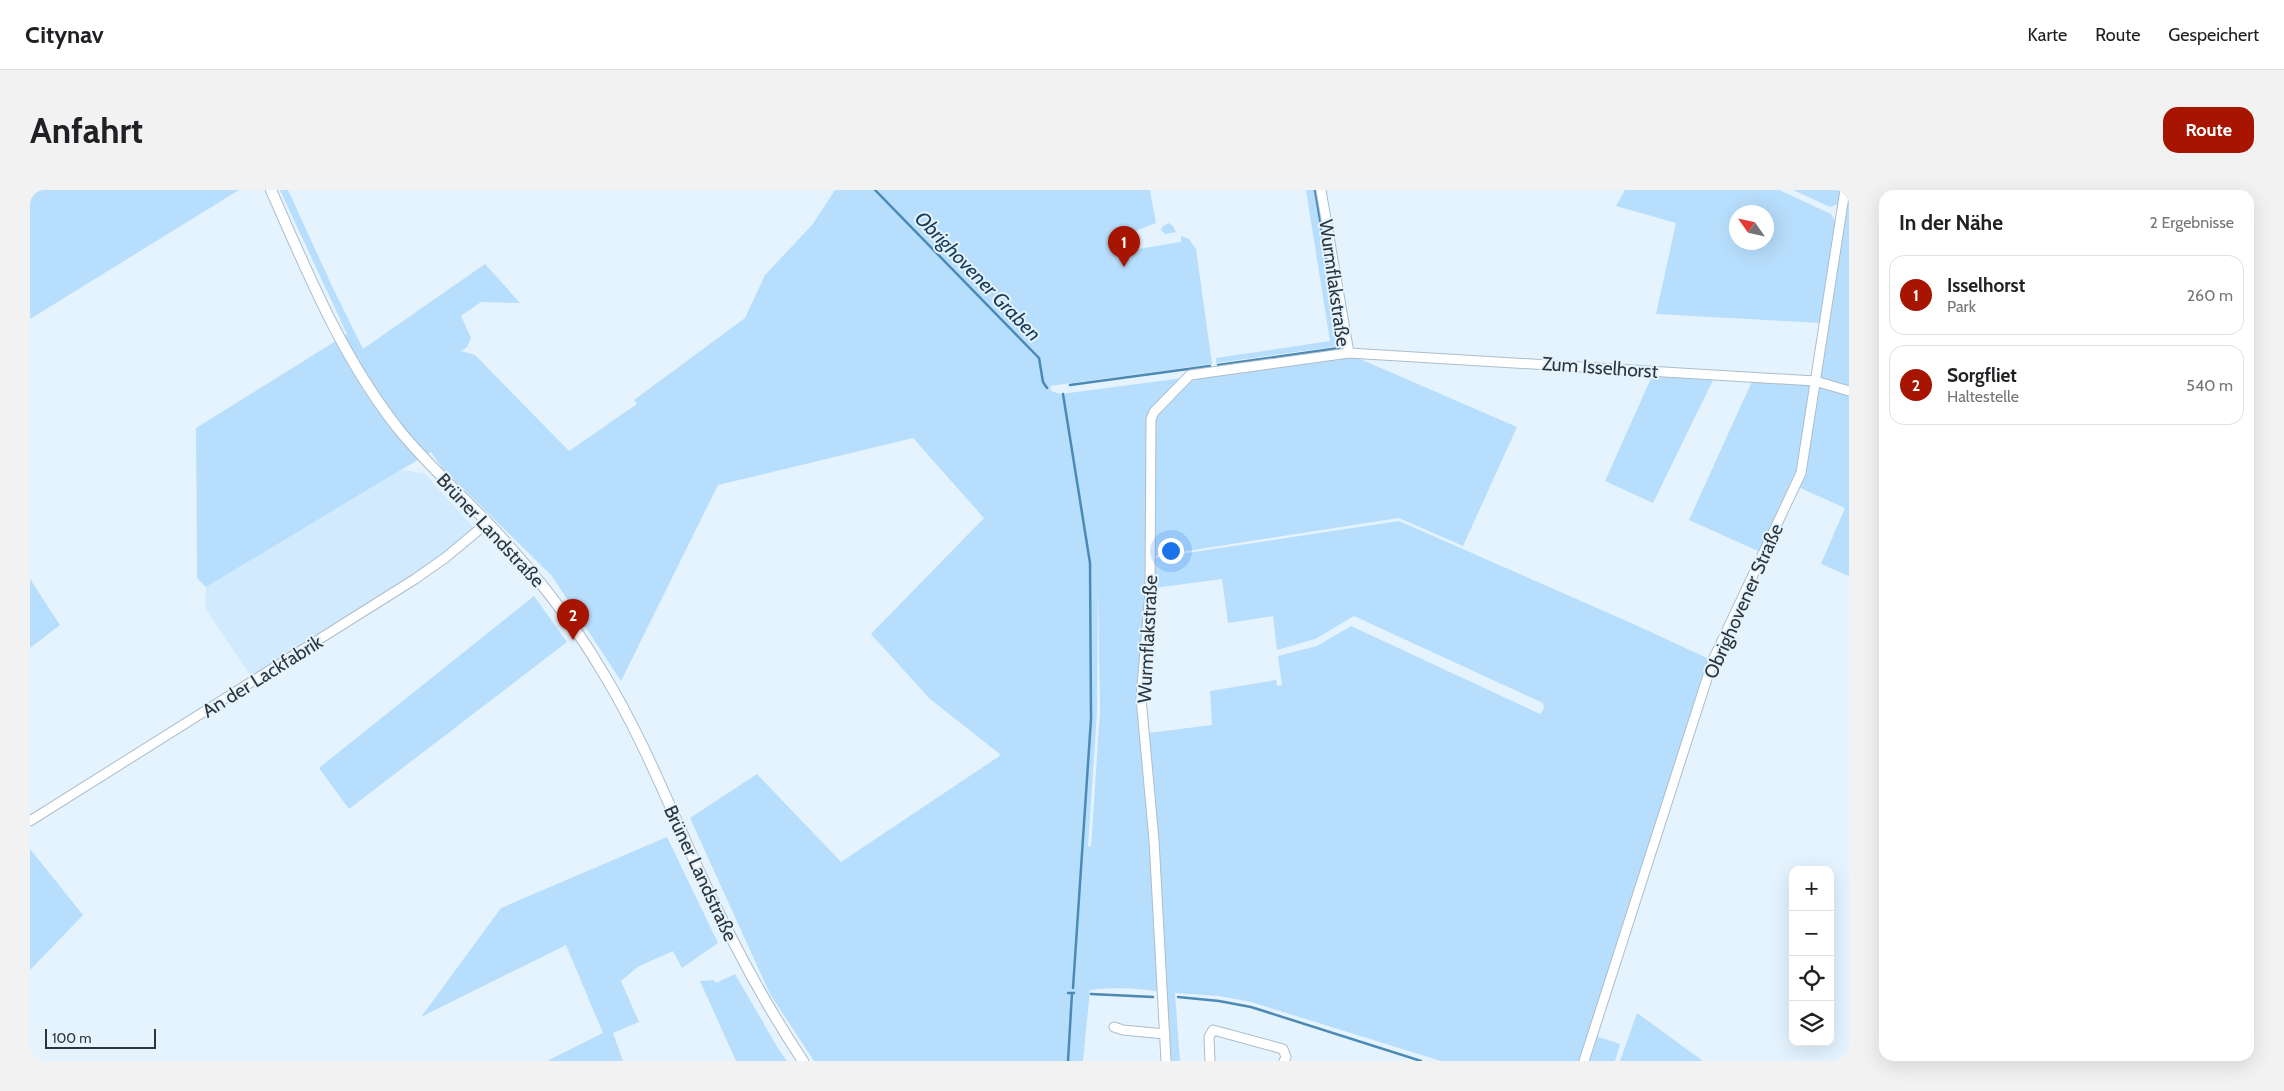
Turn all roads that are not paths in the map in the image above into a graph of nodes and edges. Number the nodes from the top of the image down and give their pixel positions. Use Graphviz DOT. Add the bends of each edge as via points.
graph roads {
  1 [pos="271,190"];
  2 [pos="1322,190"];
  3 [pos="1845,190"];
  4 [pos="1349,353"];
  5 [pos="1815,381"];
  6 [pos="1849,390"];
  7 [pos="487,522"];
  8 [pos="30,821"];
  9 [pos="1114,1027"];
  10 [pos="1165,1034"];
  11 [pos="804,1061"];
  12 [pos="1166,1061"];
  13 [pos="1210,1061"];
  14 [pos="1284,1061"];
  15 [pos="1584,1061"];
  1 -- 7 [label="main road, Brüner Landstraße" via="323,309 366,384 407,439"];
  2 -- 4 [label="street, Wurmflakstraße"];
  3 -- 5 [label="street, Obrighovener Straße"];
  4 -- 5 [label="street, Zum Isselhorst"];
  4 -- 10 [label="street, Wurmflakstraße" via="1190,375 1151,419 1150,592 1142,698"];
  5 -- 6 [label="street, Zum Isselhorst"];
  5 -- 15 [label="street, Obrighovener Straße" via="1801,473 1713,660"];
  7 -- 8 [label="street, An der Lackfabrik" via="415,579"];
  7 -- 11 [label="main road, Brüner Landstraße" via="553,597 603,672 637,735 745,966"];
  9 -- 10 [label="street"];
  10 -- 12 [label="street, Wurmflakstraße"];
  13 -- 14 [label="street" via="1208,1037 1213,1030 1283,1049"];
}
